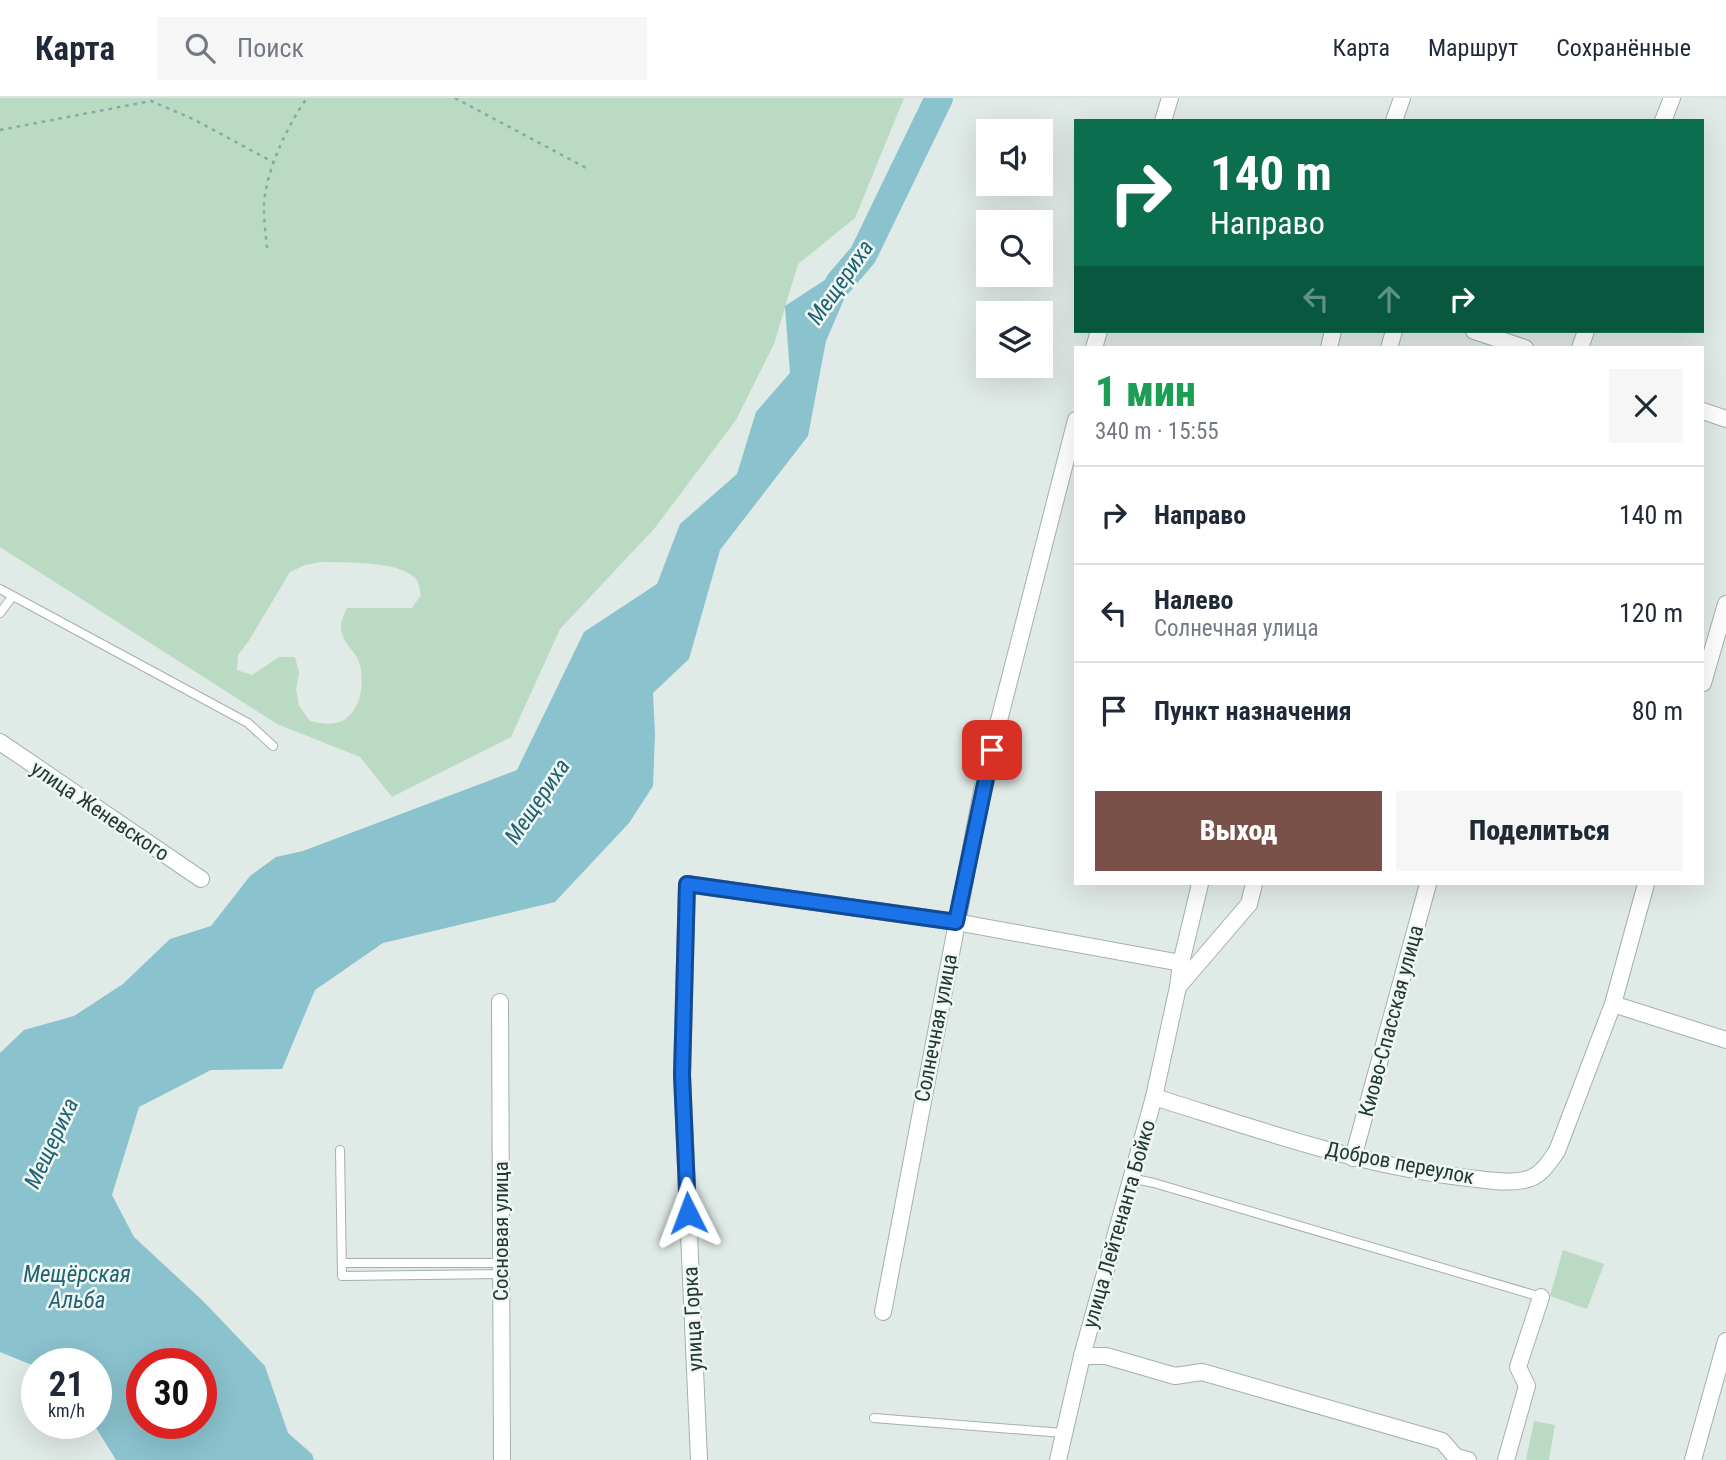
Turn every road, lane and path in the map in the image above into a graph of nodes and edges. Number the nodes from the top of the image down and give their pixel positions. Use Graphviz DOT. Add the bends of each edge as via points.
graph roads {
  1 [pos="307,98"];
  2 [pos="456,98"];
  3 [pos="1170,98"];
  4 [pos="1402,98"];
  5 [pos="1672,98"];
  6 [pos="1164,119"];
  7 [pos="1395,119"];
  8 [pos="1664,119"];
  9 [pos="0,130"];
  10 [pos="273,162"];
  11 [pos="590,170"];
  12 [pos="268,248"];
  13 [pos="1480,333"];
  14 [pos="1519,346"];
  15 [pos="1704,411"];
  16 [pos="1726,419"];
  17 [pos="1074,427"];
  18 [pos="0,589"];
  19 [pos="12,597"];
  20 [pos="1726,604"];
  21 [pos="0,613"];
  22 [pos="1704,680"];
  23 [pos="0,742"];
  24 [pos="273,746"];
  25 [pos="201,879"];
  26 [pos="1200,885"];
  27 [pos="1254,885"];
  28 [pos="1428,885"];
  29 [pos="1646,885"];
  30 [pos="956,922"];
  31 [pos="1181,963"];
  32 [pos="1178,987"];
  33 [pos="500,1002"];
  34 [pos="1613,1004"];
  35 [pos="1726,1040"];
  36 [pos="1154,1097"];
  37 [pos="340,1150"];
  38 [pos="1353,1158"];
  39 [pos="1130,1178"];
  40 [pos="501,1268"];
  41 [pos="1541,1297"];
  42 [pos="883,1312"];
  43 [pos="1726,1341"];
  44 [pos="1082,1356"];
  45 [pos="874,1418"];
  46 [pos="1063,1433"];
  47 [pos="502,1460"];
  48 [pos="699,1460"];
  49 [pos="1058,1460"];
  50 [pos="1468,1460"];
  51 [pos="1506,1460"];
  52 [pos="1693,1460"];
  1 -- 10 [label="path"];
  2 -- 11 [label="path"];
  3 -- 6 [label="street"];
  4 -- 7 [label="street"];
  5 -- 8 [label="street"];
  9 -- 10 [label="path" via="150,101"];
  10 -- 12 [label="path" via="263,208"];
  13 -- 14 [label="street"];
  15 -- 16 [label="street"];
  17 -- 30 [label="street, Солнечная улица" via="985,775"];
  18 -- 19 [label="lane"];
  19 -- 21 [label="lane"];
  19 -- 24 [label="lane" via="248,723"];
  20 -- 22 [label="street"];
  23 -- 25 [label="street, улица Женевского"];
  26 -- 31 [label="street, улица Лейтенанта Бойко"];
  27 -- 32 [label="street" via="1249,904"];
  28 -- 38 [label="street, Киово-Спасская улица"];
  29 -- 34 [label="street"];
  30 -- 31 [label="street"];
  30 -- 42 [label="street, Солнечная улица"];
  30 -- 48 [label="street, улица Горка" via="687,884 682,1075"];
  31 -- 32 [label="street, улица Лейтенанта Бойко"];
  32 -- 36 [label="street, улица Лейтенанта Бойко"];
  33 -- 40 [label="street, Сосновая улица"];
  34 -- 35 [label="street"];
  34 -- 38 [label="street, Добров переулок" via="1556,1151 1546,1167 1532,1177 1500,1181"];
  36 -- 38 [label="street, Добров переулок"];
  36 -- 39 [label="street, улица Лейтенанта Бойко"];
  37 -- 40 [label="lane" via="342,1263"];
  39 -- 41 [label="lane"];
  39 -- 44 [label="street, улица Лейтенанта Бойко"];
  40 -- 47 [label="street, Сосновая улица"];
  41 -- 51 [label="street" via="1518,1367 1527,1386"];
  43 -- 52 [label="street"];
  44 -- 46 [label="street, улица Лейтенанта Бойко"];
  44 -- 50 [label="street" via="1106,1356 1175,1376 1202,1371 1442,1441 1456,1457"];
  45 -- 46 [label="lane"];
  46 -- 49 [label="street, улица Лейтенанта Бойко"];
}
